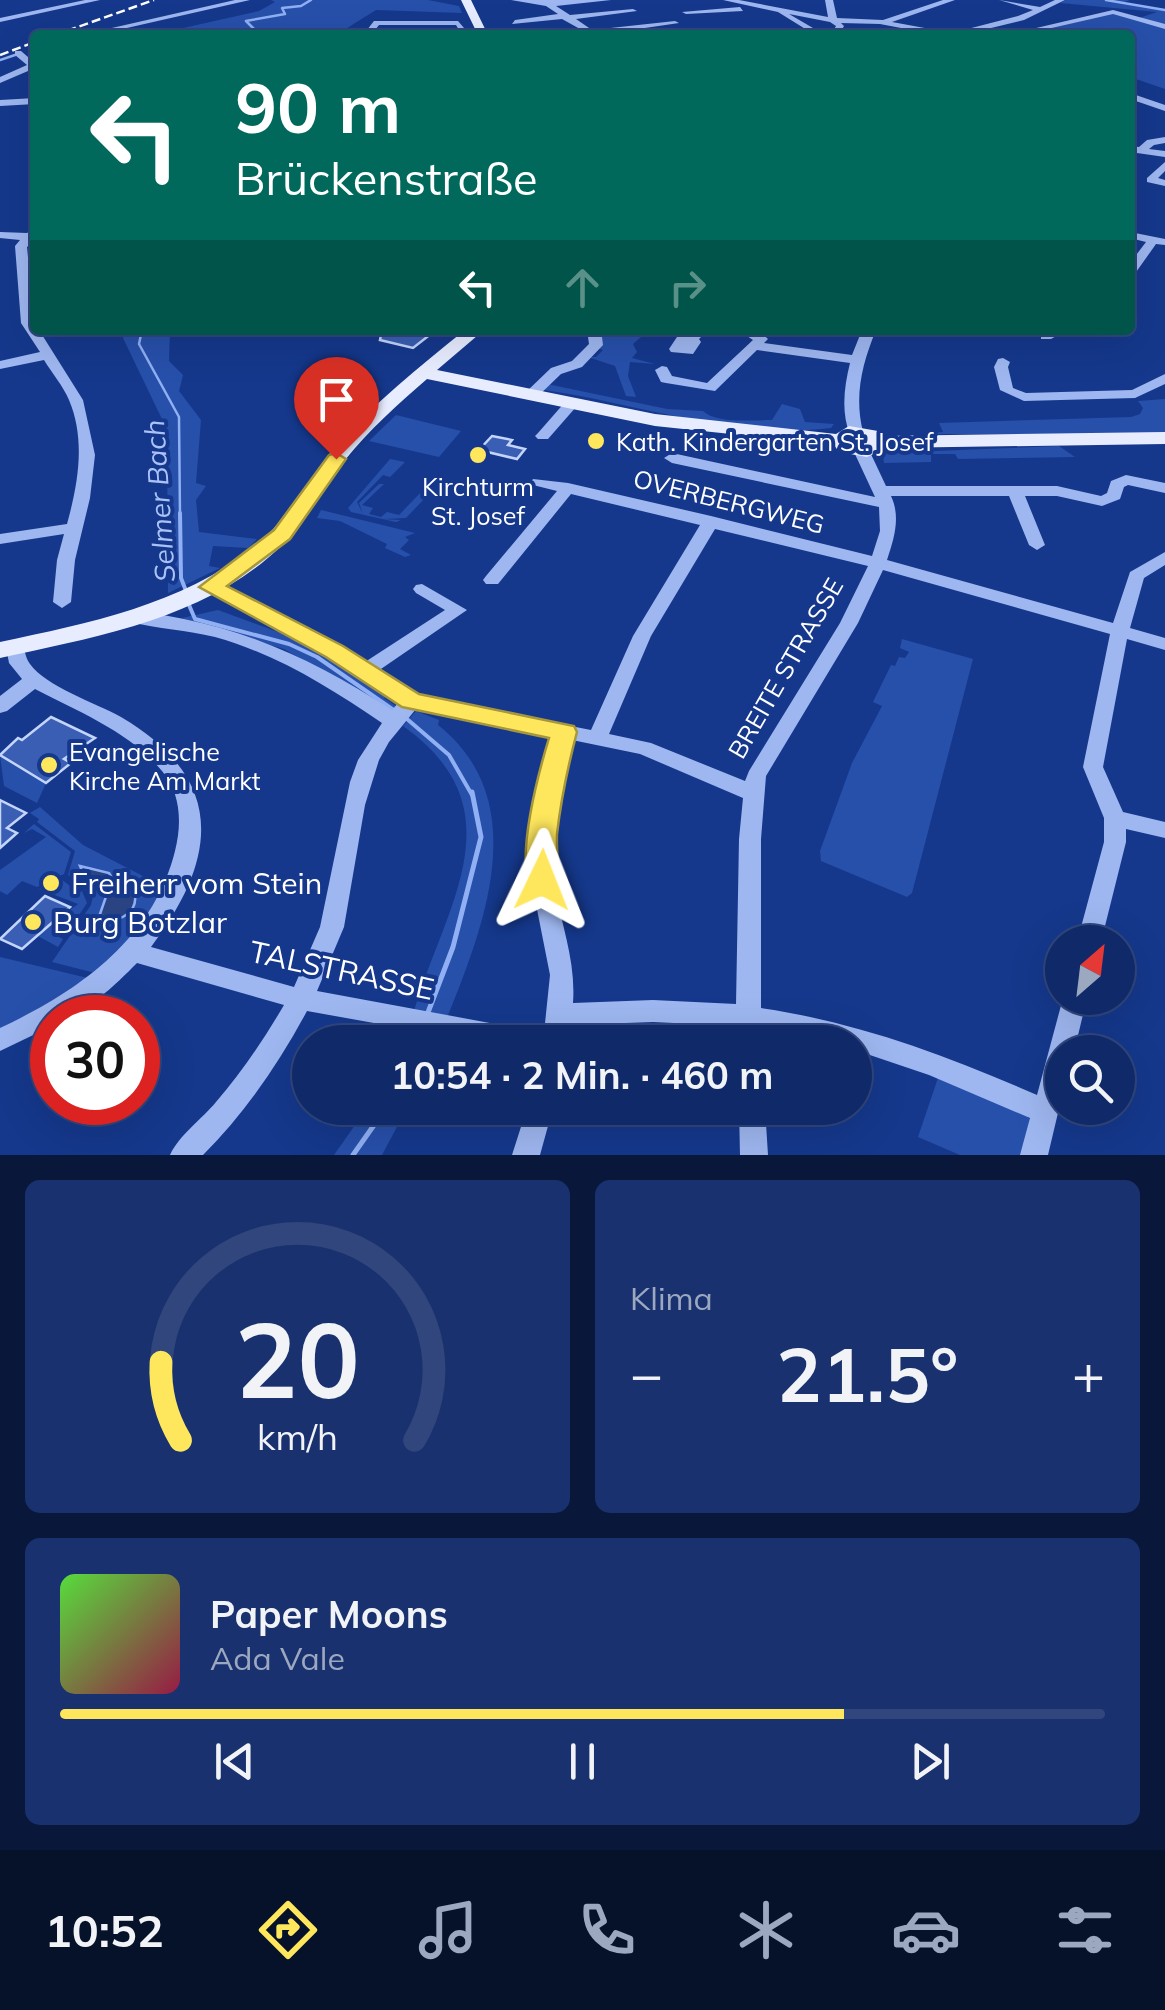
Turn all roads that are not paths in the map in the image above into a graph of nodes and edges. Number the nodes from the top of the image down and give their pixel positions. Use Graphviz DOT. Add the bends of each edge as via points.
graph roads {
  1 [pos="92,0"];
  2 [pos="246,0"];
  3 [pos="466,0"];
  4 [pos="515,0"];
  5 [pos="607,0"];
  6 [pos="727,0"];
  7 [pos="828,0"];
  8 [pos="951,0"];
  9 [pos="1003,0"];
  10 [pos="1061,0"];
  11 [pos="548,4"];
  12 [pos="31,6"];
  13 [pos="758,6"];
  14 [pos="773,8"];
  15 [pos="1040,9"];
  16 [pos="426,10"];
  17 [pos="633,11"];
  18 [pos="44,12"];
  19 [pos="686,12"];
  20 [pos="565,17"];
  21 [pos="0,20"];
  22 [pos="833,20"];
  23 [pos="515,22"];
  24 [pos="880,22"];
  25 [pos="423,23"];
  26 [pos="675,23"];
  27 [pos="1165,27"];
  28 [pos="109,30"];
  29 [pos="371,30"];
  30 [pos="420,30"];
  31 [pos="463,30"];
  32 [pos="481,30"];
  33 [pos="585,30"];
  34 [pos="616,30"];
  35 [pos="811,30"];
  36 [pos="838,30"];
  37 [pos="924,30"];
  38 [pos="969,30"];
  39 [pos="1033,30"];
  40 [pos="30,49"];
  41 [pos="30,63"];
  42 [pos="30,68"];
  43 [pos="0,80"];
  44 [pos="1135,98"];
  45 [pos="30,102"];
  46 [pos="5,103"];
  47 [pos="1165,108"];
  48 [pos="2,120"];
  49 [pos="1165,140"];
  50 [pos="1136,150"];
  51 [pos="1165,154"];
  52 [pos="1165,165"];
  53 [pos="1165,183"];
  54 [pos="0,235"];
  55 [pos="30,235"];
  56 [pos="30,238"];
  57 [pos="1159,241"];
  58 [pos="1135,267"];
  59 [pos="30,326"];
  60 [pos="35,335"];
  61 [pos="469,335"];
  62 [pos="596,335"];
  63 [pos="757,335"];
  64 [pos="867,335"];
  65 [pos="755,346"];
  66 [pos="47,355"];
  67 [pos="856,360"];
  68 [pos="1003,362"];
  69 [pos="0,366"];
  70 [pos="662,370"];
  71 [pos="424,374"];
  72 [pos="1165,378"];
  73 [pos="530,396"];
  74 [pos="571,404"];
  75 [pos="543,436"];
  76 [pos="1165,438"];
  77 [pos="859,441"];
  78 [pos="672,458"];
  79 [pos="539,482"];
  80 [pos="568,488"];
  81 [pos="1165,488"];
  82 [pos="1015,492"];
  83 [pos="885,498"];
  84 [pos="710,521"];
  85 [pos="72,528"];
  86 [pos="0,539"];
  87 [pos="1038,545"];
  88 [pos="1165,557"];
  89 [pos="878,564"];
  90 [pos="492,580"];
  91 [pos="422,589"];
  92 [pos="195,594"];
  93 [pos="62,602"];
  94 [pos="136,618"];
  95 [pos="1119,634"];
  96 [pos="1165,644"];
  97 [pos="7,648"];
  98 [pos="366,670"];
  99 [pos="34,680"];
  100 [pos="0,706"];
  101 [pos="403,712"];
  102 [pos="564,732"];
  103 [pos="597,739"];
  104 [pos="753,792"];
  105 [pos="1116,818"];
  106 [pos="1165,830"];
  107 [pos="1093,925"];
  108 [pos="134,952"];
  109 [pos="301,999"];
  110 [pos="560,1014"];
  111 [pos="444,1025"];
  112 [pos="558,1025"];
  113 [pos="729,1025"];
  114 [pos="748,1025"];
  115 [pos="0,1040"];
  116 [pos="872,1046"];
  117 [pos="1045,1112"];
  118 [pos="1045,1116"];
  119 [pos="535,1125"];
  120 [pos="753,1125"];
  121 [pos="184,1155"];
  122 [pos="526,1155"];
  123 [pos="754,1155"];
  124 [pos="1034,1155"];
  1 -- 18 [label="street"];
  2 -- 28 [label="street"];
  3 -- 32 [label="main road"];
  4 -- 11 [label="street"];
  5 -- 11 [label="street"];
  6 -- 13 [label="street"];
  7 -- 22 [label="street"];
  8 -- 24 [label="street"];
  9 -- 15 [label="street"];
  10 -- 15 [label="street"];
  11 -- 20 [label="street"];
  12 -- 18 [label="street"];
  13 -- 14 [label="street"];
  13 -- 19 [label="street"];
  14 -- 22 [label="street"];
  14 -- 35 [label="street"];
  15 -- 38 [label="street"];
  16 -- 25 [label="street"];
  17 -- 20 [label="street"];
  18 -- 21 [label="street"];
  20 -- 23 [label="street"];
  20 -- 33 [label="street"];
  22 -- 24 [label="street"];
  22 -- 36 [label="street"];
  24 -- 37 [label="street"];
  25 -- 29 [label="street" via="376,23"];
  25 -- 30 [label="street"];
  25 -- 31 [label="street" via="458,23"];
  26 -- 34 [label="street"];
  27 -- 39 [label="street" via="1114,12"];
  40 -- 41 [label="street" via="18,54"];
  42 -- 43 [label="street"];
  44 -- 47 [label="street"];
  45 -- 46 [label="street"];
  46 -- 48 [label="street"];
  49 -- 50 [label="street"];
  50 -- 51 [label="street"];
  52 -- 53 [label="street" via="1151,180"];
  54 -- 55 [label="street"];
  56 -- 59 [label="street" via="21,246"];
  57 -- 58 [label="street"];
  60 -- 66 [label="street"];
  61 -- 71 [label="main road"];
  62 -- 73 [label="street" via="596,345 578,364 556,371"];
  63 -- 65 [label="street"];
  64 -- 67 [label="street"];
  65 -- 67 [label="street"];
  65 -- 70 [label="street" via="720,379 697,388 666,380"];
  66 -- 69 [label="street"];
  66 -- 85 [label="street" via="76,400 84,430 85,469"];
  67 -- 77 [label="street" via="851,400"];
  68 -- 72 [label="street" via="1008,390 1024,397 1135,394"];
  71 -- 73 [label="main road"];
  71 -- 92 [label="main road" via="354,438 282,534"];
  73 -- 74 [label="main road"];
  74 -- 75 [label="street"];
  74 -- 77 [label="main road" via="686,424"];
  76 -- 77 [label="main road"];
  77 -- 83 [label="street"];
  78 -- 83 [label="street"];
  79 -- 80 [label="street, OVERBERGWEG"];
  80 -- 84 [label="street, OVERBERGWEG"];
  80 -- 90 [label="street"];
  81 -- 82 [label="street" via="1126,480 1102,502"];
  82 -- 83 [label="street"];
  82 -- 87 [label="street"];
  83 -- 89 [label="street, BREITE STRASSE" via="888,531"];
  84 -- 89 [label="street, OVERBERGWEG"];
  84 -- 103 [label="street" via="642,636"];
  85 -- 86 [label="street"];
  85 -- 93 [label="street"];
  88 -- 95 [label="street" via="1136,576"];
  89 -- 95 [label="street, OVERBERGWEG"];
  89 -- 104 [label="street, BREITE STRASSE" via="820,674 763,762"];
  91 -- 98 [label="street" via="458,610"];
  92 -- 94 [label="main road"];
  92 -- 98 [label="street"];
  94 -- 97 [label="main road"];
  94 -- 101 [label="street" via="285,652"];
  95 -- 96 [label="street, OVERBERGWEG"];
  95 -- 105 [label="street" via="1093,767"];
  97 -- 99 [label="street"];
  98 -- 101 [label="street"];
  99 -- 100 [label="street"];
  99 -- 108 [label="street" via="155,750 183,784 191,822 186,865"];
  101 -- 102 [label="street"];
  101 -- 109 [label="street" via="364,770 332,930"];
  102 -- 103 [label="street"];
  102 -- 110 [label="street" via="543,837 542,880 561,966"];
  103 -- 104 [label="street" via="661,754"];
  104 -- 114 [label="street, BREITE STRASSE"];
  105 -- 106 [label="street"];
  105 -- 107 [label="street"];
  108 -- 109 [label="street, TALSTRASSE"];
  108 -- 115 [label="street" via="91,990"];
  109 -- 111 [label="street, TALSTRASSE"];
  109 -- 121 [label="street" via="241,1090"];
  110 -- 112 [label="street"];
  110 -- 113 [label="street" via="661,1011"];
  116 -- 117 [label="street"];
  118 -- 124 [label="street"];
  119 -- 122 [label="street"];
  120 -- 123 [label="street"];
}
